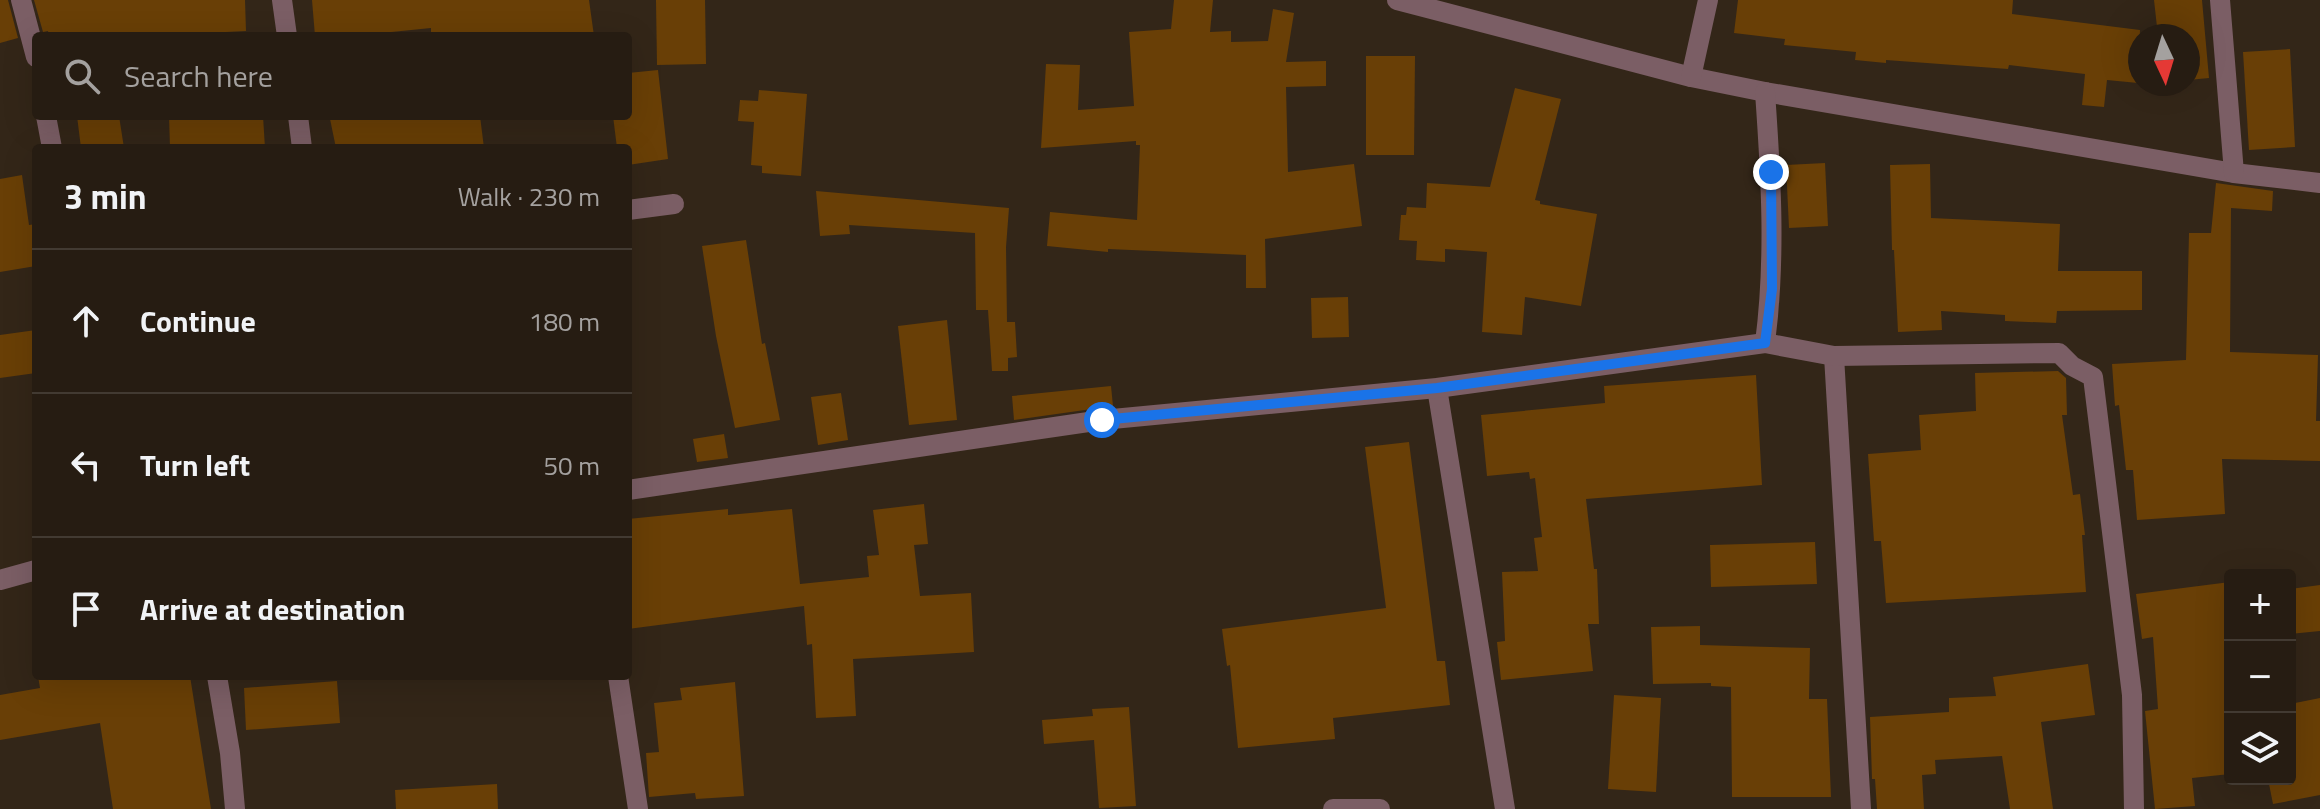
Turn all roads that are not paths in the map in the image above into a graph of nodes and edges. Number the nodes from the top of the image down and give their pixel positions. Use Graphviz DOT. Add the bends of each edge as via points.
graph roads {
  1 [pos="21,0"];
  2 [pos="282,0"];
  3 [pos="1397,0"];
  4 [pos="1708,0"];
  5 [pos="2220,0"];
  6 [pos="1430,5"];
  7 [pos="286,32"];
  8 [pos="32,42"];
  9 [pos="1691,77"];
  10 [pos="1765,92"];
  11 [pos="47,120"];
  12 [pos="298,120"];
  13 [pos="51,144"];
  14 [pos="302,144"];
  15 [pos="2234,173"];
  16 [pos="2320,183"];
  17 [pos="674,204"];
  18 [pos="632,209"];
  19 [pos="1765,343"];
  20 [pos="1834,356"];
  21 [pos="1437,388"];
  22 [pos="632,489"];
  23 [pos="32,571"];
  24 [pos="0,580"];
  25 [pos="218,680"];
  26 [pos="619,680"];
  27 [pos="1353,808"];
  28 [pos="235,809"];
  29 [pos="638,809"];
  30 [pos="1333,809"];
  31 [pos="1380,809"];
  32 [pos="1505,809"];
  33 [pos="1861,809"];
  34 [pos="2134,809"];
  1 -- 8 [label="street"];
  2 -- 7 [label="street"];
  3 -- 6 [label="street"];
  4 -- 9 [label="street"];
  5 -- 15 [label="street"];
  6 -- 9 [label="street"];
  9 -- 10 [label="street"];
  10 -- 15 [label="street"];
  10 -- 19 [label="street" via="1772,289"];
  11 -- 13 [label="street"];
  12 -- 14 [label="street"];
  15 -- 16 [label="street"];
  17 -- 18 [label="street"];
  19 -- 20 [label="street"];
  19 -- 21 [label="street"];
  20 -- 33 [label="street"];
  20 -- 34 [label="street" via="2059,353 2093,377 2132,695"];
  21 -- 22 [label="street" via="1102,420"];
  21 -- 32 [label="street"];
  23 -- 24 [label="street"];
  25 -- 28 [label="street"];
  26 -- 29 [label="street"];
  27 -- 30 [label="street"];
  27 -- 31 [label="street"];
}
